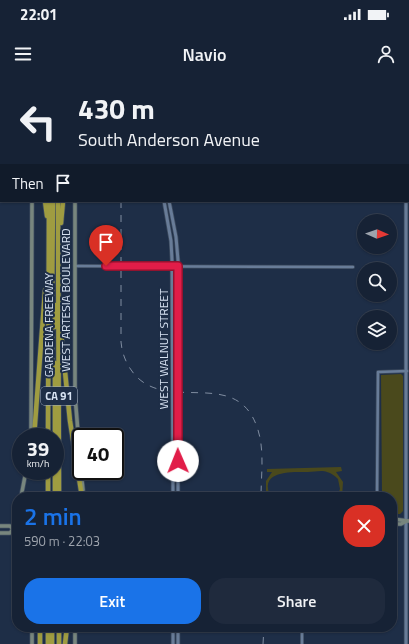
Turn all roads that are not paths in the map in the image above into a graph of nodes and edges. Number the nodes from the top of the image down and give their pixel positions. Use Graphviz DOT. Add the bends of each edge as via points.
graph roads {
  1 [pos="32,202"];
  2 [pos="45,202"];
  3 [pos="49,202"];
  4 [pos="55,202"];
  5 [pos="55,202"];
  6 [pos="55,202"];
  7 [pos="63,202"];
  8 [pos="75,202"];
  9 [pos="164,202"];
  10 [pos="169,202"];
  11 [pos="406,202"];
  12 [pos="408,212"];
  13 [pos="49,246"];
  14 [pos="58,248"];
  15 [pos="75,266"];
  16 [pos="172,266"];
  17 [pos="178,266"];
  18 [pos="353,267"];
  19 [pos="48,283"];
  20 [pos="58,295"];
  21 [pos="407,371"];
  22 [pos="31,428"];
  23 [pos="35,428"];
  24 [pos="48,428"];
  25 [pos="52,428"];
  26 [pos="78,428"];
  27 [pos="24,480"];
  28 [pos="48,480"];
  29 [pos="53,480"];
  30 [pos="82,480"];
  31 [pos="22,492"];
  32 [pos="48,492"];
  33 [pos="54,492"];
  34 [pos="54,492"];
  35 [pos="59,492"];
  36 [pos="82,492"];
  37 [pos="83,492"];
  38 [pos="173,492"];
  39 [pos="178,492"];
  40 [pos="377,492"];
  41 [pos="408,498"];
  42 [pos="397,520"];
  43 [pos="408,521"];
  44 [pos="397,524"];
  45 [pos="0,526"];
  46 [pos="12,527"];
  47 [pos="12,531"];
  48 [pos="0,533"];
  49 [pos="32,632"];
  50 [pos="40,632"];
  51 [pos="48,632"];
  52 [pos="53,632"];
  53 [pos="54,632"];
  54 [pos="59,632"];
  55 [pos="66,632"];
  56 [pos="75,632"];
  57 [pos="302,632"];
  58 [pos="173,633"];
  59 [pos="178,633"];
  60 [pos="32,644"];
  61 [pos="40,644"];
  62 [pos="48,644"];
  63 [pos="52,644"];
  64 [pos="55,644"];
  65 [pos="59,644"];
  66 [pos="65,644"];
  67 [pos="75,644"];
  68 [pos="173,644"];
  69 [pos="178,644"];
  70 [pos="302,644"];
  71 [pos="406,644"];
  1 -- 22 [label="main road"];
  2 -- 13 [label="highway"];
  3 -- 13 [label="highway, GARDENA FREEWAY / CA 91"];
  4 -- 14 [label="highway, GARDENA FREEWAY / CA 91"];
  5 -- 25 [label="highway"];
  6 -- 33 [label="highway"];
  7 -- 14 [label="highway"];
  8 -- 15 [label="main road, WEST ARTESIA BOULEVARD"];
  9 -- 16 [label="street, WEST WALNUT STREET" via="171,241"];
  10 -- 17 [label="street, WEST WALNUT STREET"];
  11 -- 12 [label="street"];
  12 -- 21 [label="street"];
  13 -- 19 [label="highway, GARDENA FREEWAY / CA 91"];
  14 -- 20 [label="highway, GARDENA FREEWAY / CA 91"];
  15 -- 16 [label="street"];
  15 -- 26 [label="main road, WEST ARTESIA BOULEVARD" via="75,395"];
  16 -- 17 [label="street"];
  16 -- 38 [label="street, WEST WALNUT STREET"];
  17 -- 18 [label="street"];
  17 -- 39 [label="street, WEST WALNUT STREET"];
  19 -- 23 [label="highway" via="45,291"];
  19 -- 24 [label="highway, GARDENA FREEWAY / CA 91"];
  20 -- 35 [label="highway, GARDENA FREEWAY / CA 91"];
  20 -- 36 [label="highway" via="66,392"];
  21 -- 40 [label="street" via="378,372"];
  21 -- 41 [label="street"];
  27 -- 31 [label="main road"];
  28 -- 32 [label="highway"];
  29 -- 34 [label="highway"];
  30 -- 37 [label="main road, WEST ARTESIA BOULEVARD"];
  41 -- 43 [label="street"];
  42 -- 43 [label="main road"];
  43 -- 44 [label="main road"];
  43 -- 71 [label="street"];
  45 -- 46 [label="main road"];
  47 -- 48 [label="main road"];
  49 -- 60 [label="main road"];
  50 -- 61 [label="highway"];
  51 -- 62 [label="highway"];
  52 -- 63 [label="highway"];
  53 -- 64 [label="highway"];
  54 -- 65 [label="highway"];
  55 -- 66 [label="highway"];
  56 -- 67 [label="main road"];
  57 -- 70 [label="street"];
  58 -- 59 [label="street"];
  58 -- 68 [label="street"];
  59 -- 69 [label="street"];
}
